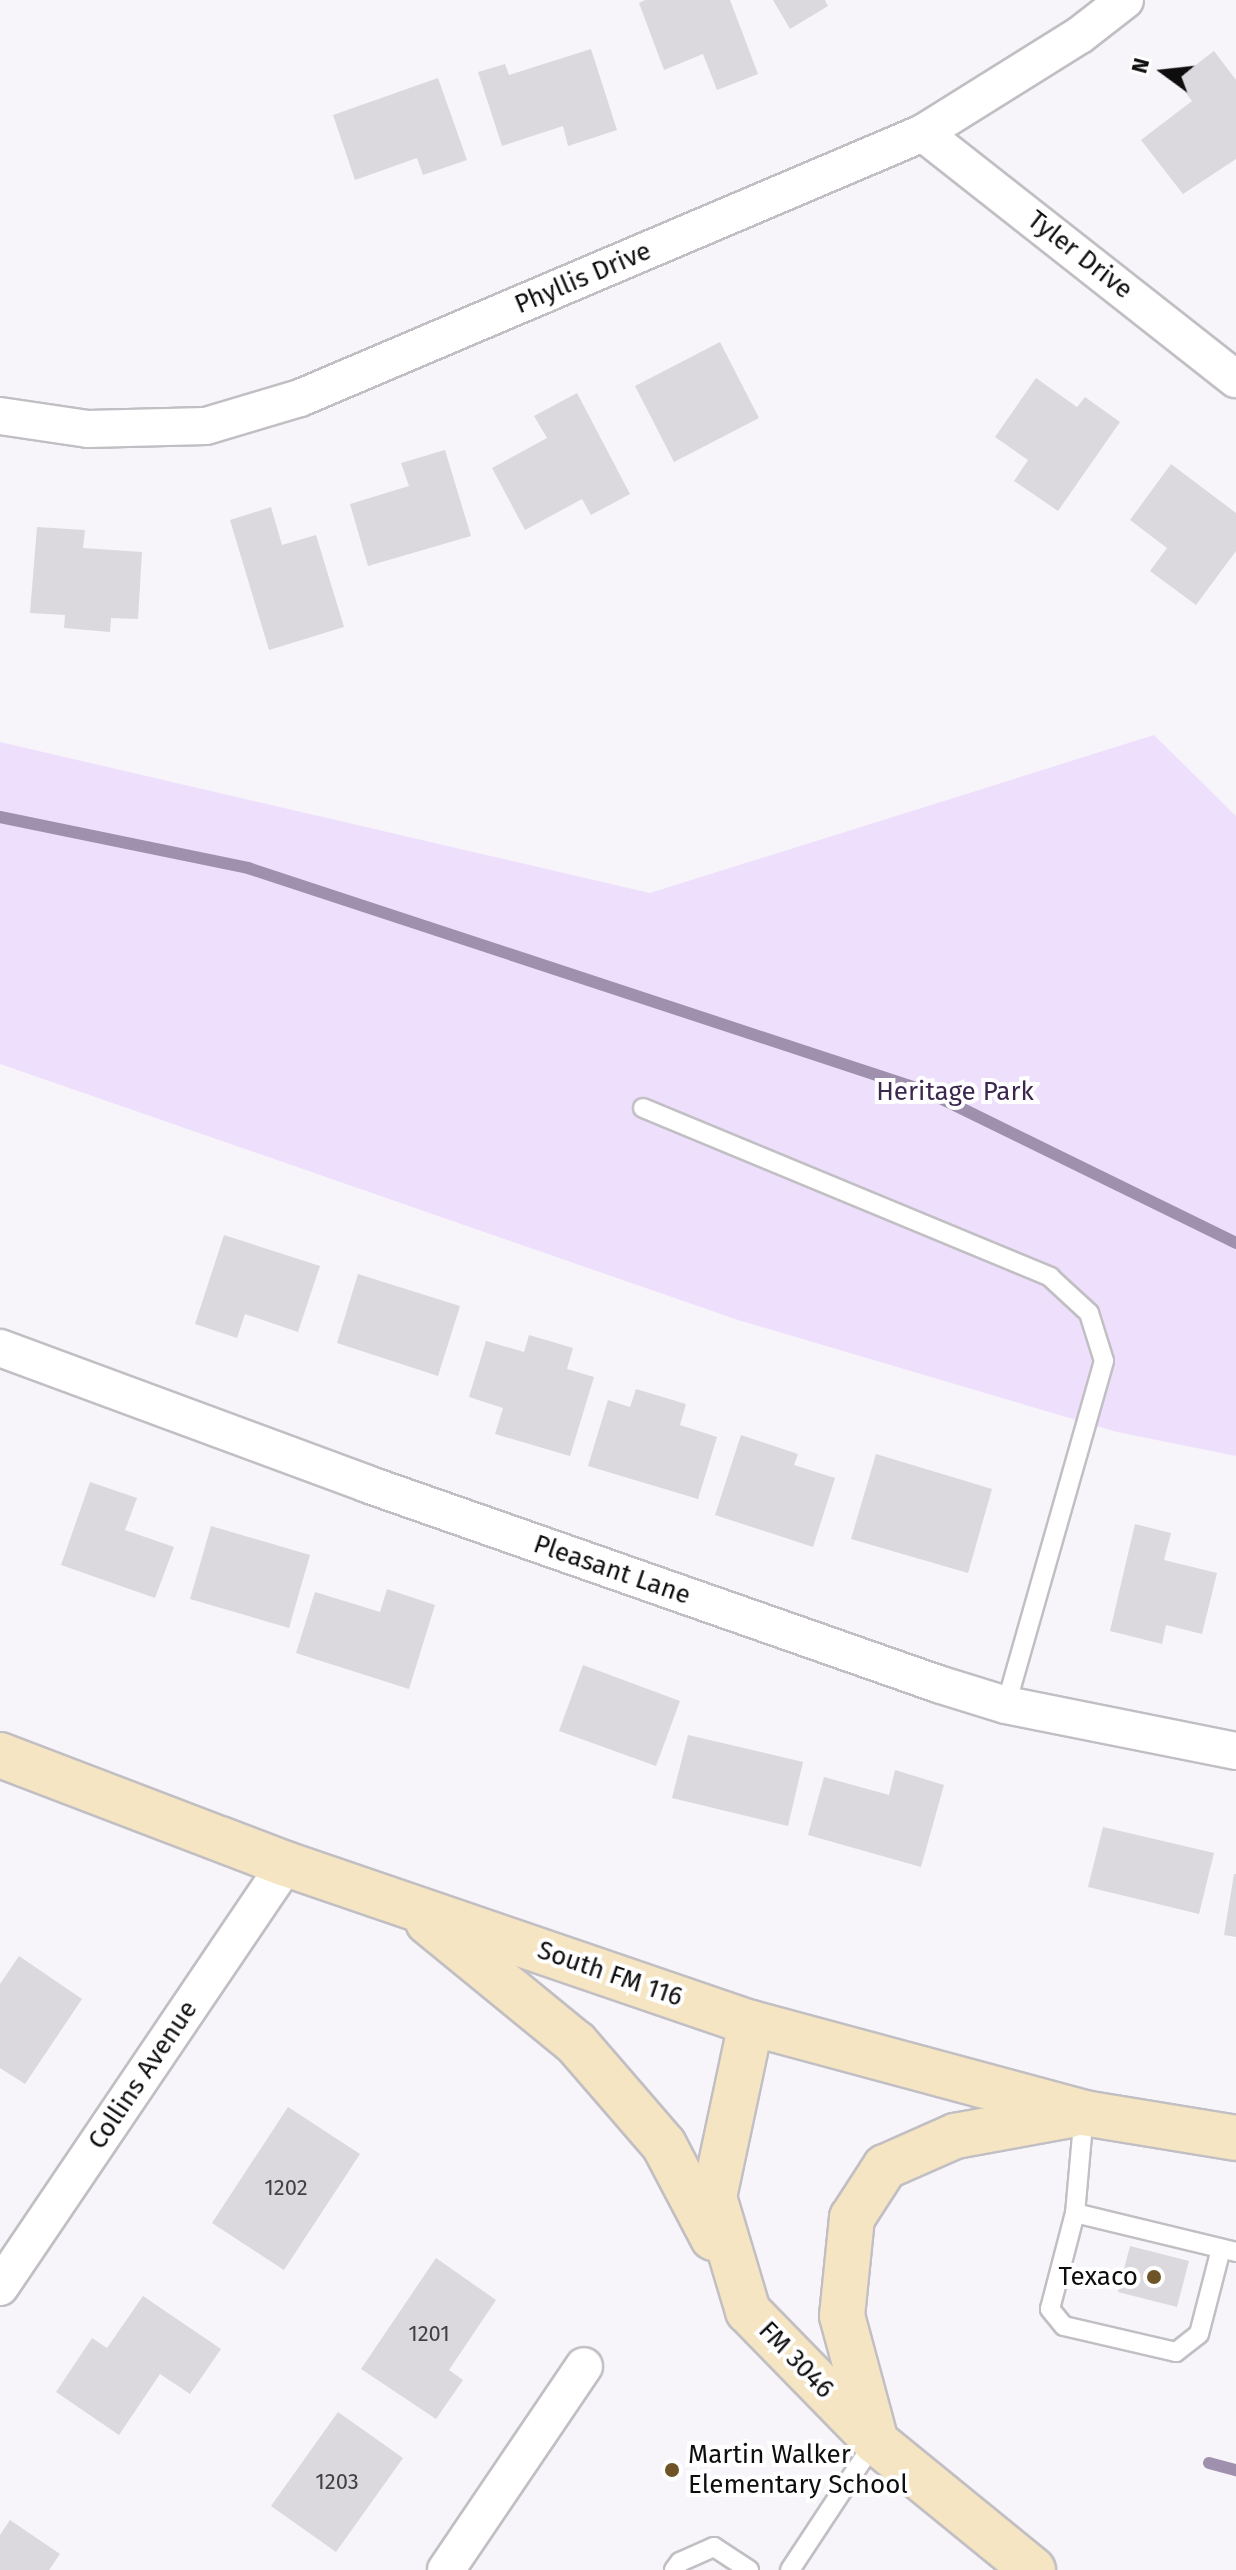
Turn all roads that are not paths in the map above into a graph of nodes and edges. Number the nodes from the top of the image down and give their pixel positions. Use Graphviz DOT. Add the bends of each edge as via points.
graph roads {
  1 [pos="1125,0"];
  2 [pos="923,133"];
  3 [pos="1236,379"];
  4 [pos="0,416"];
  5 [pos="643,1108"];
  6 [pos="0,1348"];
  7 [pos="1006,1705"];
  8 [pos="1236,1751"];
  9 [pos="0,1755"];
  10 [pos="286,1864"];
  11 [pos="404,1903"];
  12 [pos="751,2023"];
  13 [pos="1084,2113"];
  14 [pos="1236,2138"];
  15 [pos="1075,2213"];
  16 [pos="1228,2250"];
  17 [pos="0,2287"];
  18 [pos="745,2300"];
  19 [pos="584,2366"];
  20 [pos="875,2441"];
  21 [pos="446,2570"];
  22 [pos="674,2570"];
  23 [pos="749,2570"];
  24 [pos="790,2570"];
  25 [pos="1033,2570"];
  1 -- 2 [label="street, Phyllis Drive" via="1080,35"];
  2 -- 3 [label="street, Tyler Drive"];
  2 -- 4 [label="street, Phyllis Drive" via="300,398 206,426 88,429"];
  5 -- 7 [label="lane" via="1050,1277 1089,1313 1104,1361"];
  6 -- 7 [label="street, Pleasant Lane" via="367,1484"];
  7 -- 8 [label="street, Pleasant Lane"];
  9 -- 10 [label="street, South FM 116"];
  10 -- 11 [label="street, South FM 116"];
  10 -- 17 [label="street, Collins Avenue"];
  11 -- 12 [label="street, South FM 116"];
  11 -- 18 [label="street" via="576,2043 664,2145"];
  12 -- 13 [label="street, South FM 116"];
  12 -- 18 [label="street, FM 3046 / FM 3046" via="714,2197"];
  13 -- 14 [label="street, South FM 116"];
  13 -- 15 [label="lane"];
  13 -- 20 [label="street" via="955,2136 885,2167 852,2218 842,2316"];
  15 -- 16 [label="lane"];
  15 -- 16 [label="lane" via="1050,2309 1064,2326 1176,2352 1199,2334"];
  18 -- 20 [label="street, FM 3046 / FM 3046" via="748,2311"];
  19 -- 21 [label="street"];
  20 -- 24 [label="lane"];
  20 -- 25 [label="street, FM 3046 / FM 3046"];
  22 -- 23 [label="lane" via="714,2547"];
}
